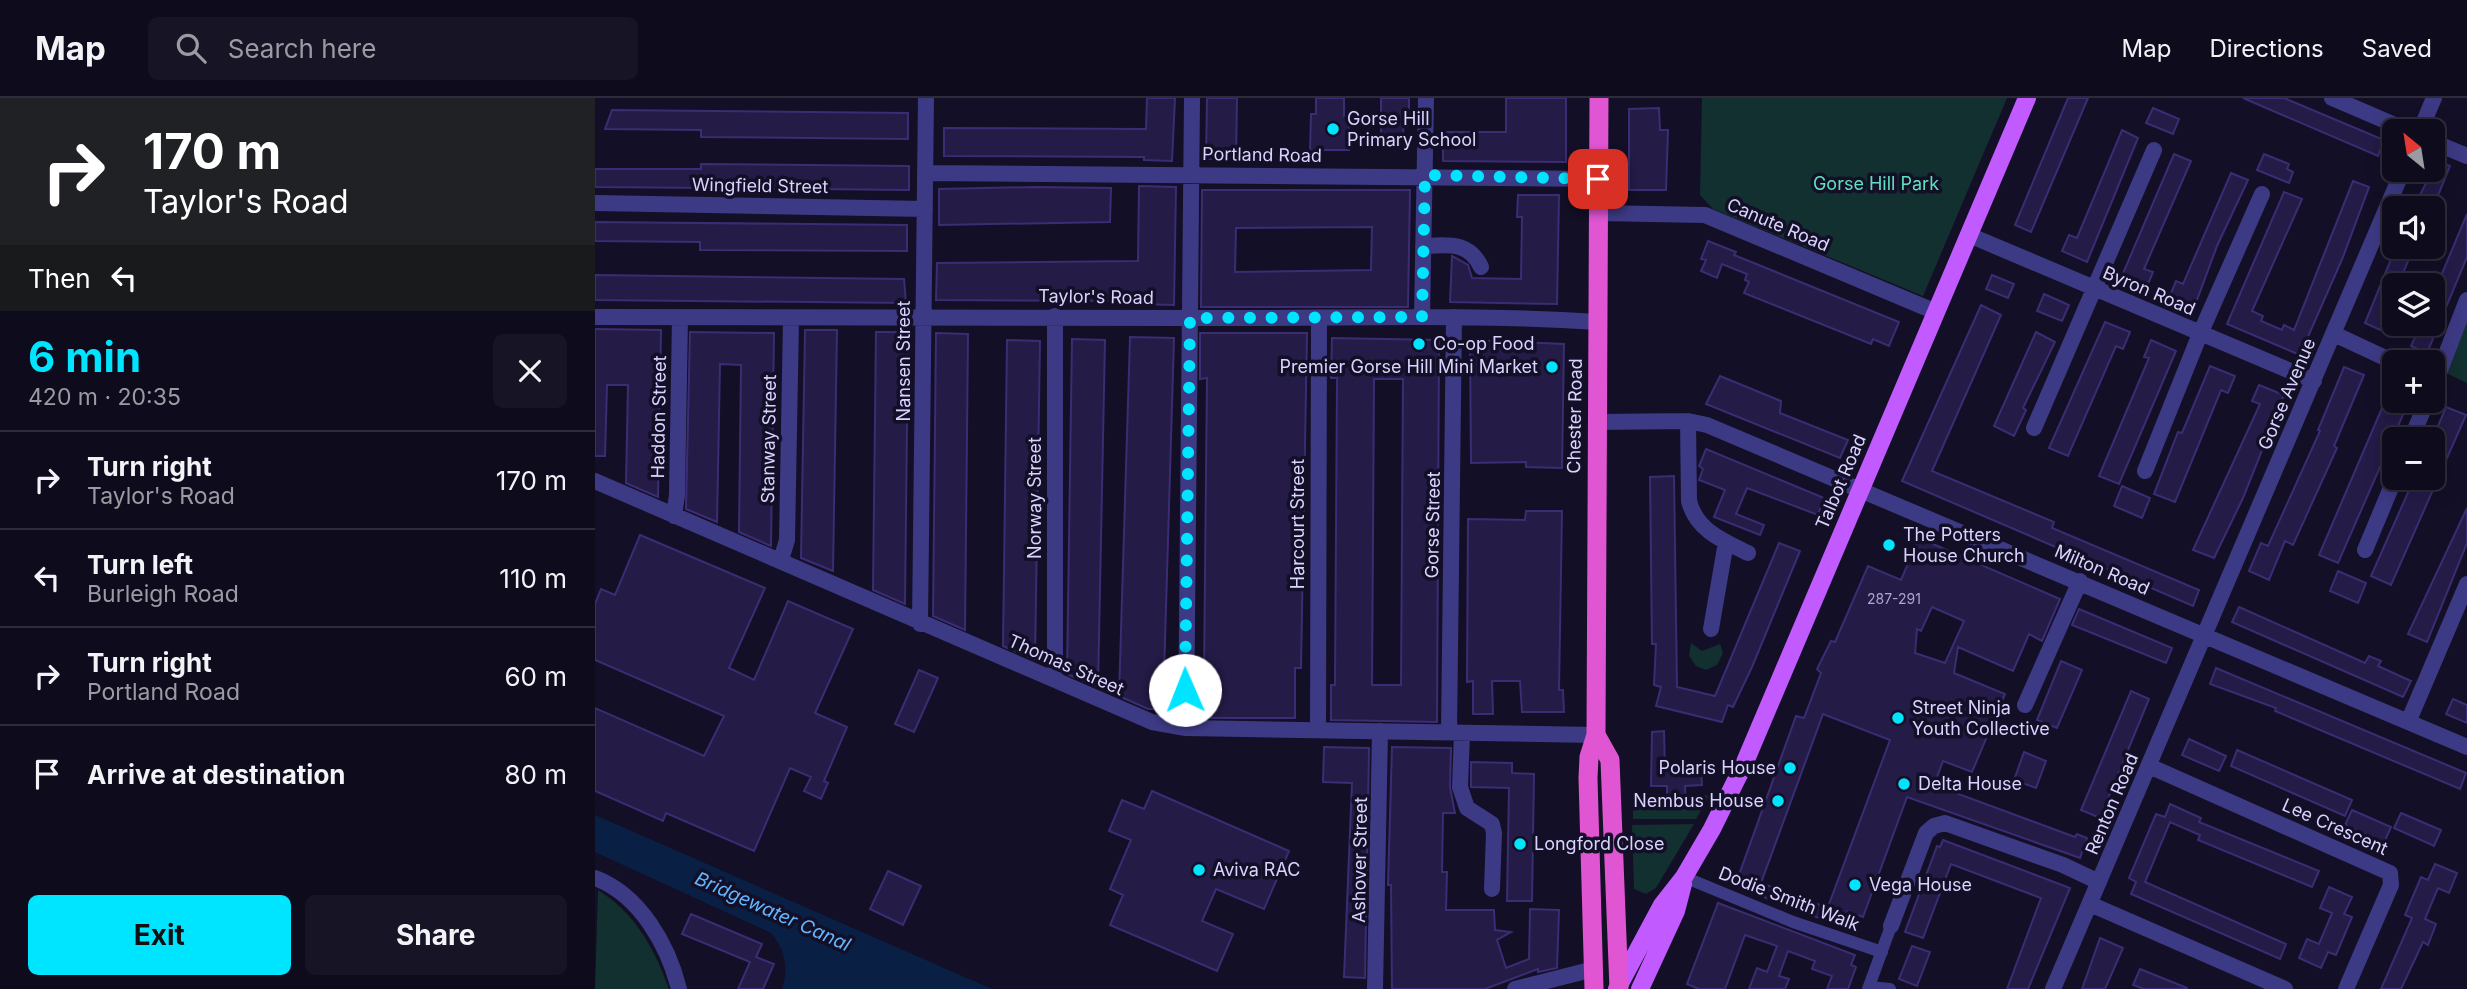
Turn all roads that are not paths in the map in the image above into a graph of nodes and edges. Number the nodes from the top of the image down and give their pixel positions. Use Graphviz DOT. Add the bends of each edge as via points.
graph roads {
  1 [pos="926,98"];
  2 [pos="1192,98"];
  3 [pos="1426,98"];
  4 [pos="1599,98"];
  5 [pos="2027,98"];
  6 [pos="2332,98"];
  7 [pos="2434,98"];
  8 [pos="2382,119"];
  9 [pos="2425,119"];
  10 [pos="2445,147"];
  11 [pos="2154,150"];
  12 [pos="2467,156"];
  13 [pos="925,173"];
  14 [pos="1190,174"];
  15 [pos="1425,175"];
  16 [pos="1598,179"];
  17 [pos="2398,182"];
  18 [pos="2262,194"];
  19 [pos="595,203"];
  20 [pos="925,209"];
  21 [pos="1597,213"];
  22 [pos="1969,235"];
  23 [pos="1423,246"];
  24 [pos="1481,267"];
  25 [pos="2096,289"];
  26 [pos="2467,300"];
  27 [pos="1936,313"];
  28 [pos="1055,316"];
  29 [pos="595,317"];
  30 [pos="680,317"];
  31 [pos="1422,317"];
  32 [pos="1454,317"];
  33 [pos="791,318"];
  34 [pos="1190,318"];
  35 [pos="1319,319"];
  36 [pos="924,320"];
  37 [pos="1597,322"];
  38 [pos="2200,334"];
  39 [pos="2334,334"];
  40 [pos="2445,354"];
  41 [pos="2382,356"];
  42 [pos="2314,381"];
  43 [pos="1688,421"];
  44 [pos="1598,422"];
  45 [pos="2034,428"];
  46 [pos="2145,471"];
  47 [pos="595,481"];
  48 [pos="2390,490"];
  49 [pos="1861,491"];
  50 [pos="674,516"];
  51 [pos="1725,542"];
  52 [pos="2365,550"];
  53 [pos="1748,553"];
  54 [pos="781,560"];
  55 [pos="2080,581"];
  56 [pos="2467,584"];
  57 [pos="2463,605"];
  58 [pos="921,624"];
  59 [pos="1711,629"];
  60 [pos="2206,634"];
  61 [pos="1055,680"];
  62 [pos="2025,705"];
  63 [pos="2409,720"];
  64 [pos="1186,728"];
  65 [pos="1318,730"];
  66 [pos="1380,731"];
  67 [pos="1455,733"];
  68 [pos="1596,735"];
  69 [pos="2467,747"];
  70 [pos="2148,766"];
  71 [pos="1684,877"];
  72 [pos="595,878"];
  73 [pos="2099,882"];
  74 [pos="1492,889"];
  75 [pos="2090,904"];
  76 [pos="1891,926"];
  77 [pos="1617,951"];
  78 [pos="1882,952"];
  79 [pos="1594,969"];
  80 [pos="1618,988"];
  81 [pos="1868,988"];
  82 [pos="679,989"];
  83 [pos="1375,989"];
  84 [pos="1515,989"];
  85 [pos="1594,989"];
  86 [pos="1640,989"];
  87 [pos="1890,989"];
  88 [pos="2053,989"];
  89 [pos="2285,989"];
  90 [pos="2346,989"];
  1 -- 13 [label="street, Nansen Street"];
  2 -- 14 [label="street"];
  3 -- 15 [label="street"];
  4 -- 16 [label="highway, Chester Road"];
  5 -- 22 [label="main road, Talbot Road"];
  6 -- 8 [label="street"];
  7 -- 9 [label="street"];
  10 -- 12 [label="street"];
  11 -- 25 [label="street"];
  13 -- 14 [label="street, Portland Road"];
  13 -- 20 [label="street, Nansen Street"];
  14 -- 15 [label="street, Portland Road"];
  14 -- 34 [label="street"];
  15 -- 16 [label="street, Portland Road"];
  15 -- 23 [label="street"];
  16 -- 21 [label="highway, Chester Road"];
  17 -- 39 [label="street, Gorse Avenue"];
  18 -- 38 [label="street"];
  19 -- 20 [label="street, Wingfield Street"];
  20 -- 36 [label="street, Nansen Street"];
  21 -- 27 [label="street, Canute Road" via="1705,215"];
  21 -- 37 [label="highway, Chester Road"];
  22 -- 25 [label="street, Byron Road"];
  22 -- 27 [label="main road, Talbot Road"];
  23 -- 24 [label="street" via="1466,248"];
  23 -- 31 [label="street"];
  25 -- 38 [label="street, Byron Road"];
  25 -- 45 [label="street"];
  26 -- 40 [label="street"];
  27 -- 49 [label="main road, Talbot Road"];
  28 -- 34 [label="street, Taylor's Road"];
  28 -- 36 [label="street, Taylor's Road"];
  28 -- 61 [label="street, Norway Street"];
  29 -- 30 [label="street, Taylor's Road"];
  30 -- 33 [label="street, Taylor's Road"];
  30 -- 50 [label="street, Haddon Street"];
  31 -- 32 [label="street, Taylor's Road"];
  31 -- 35 [label="street, Taylor's Road"];
  32 -- 37 [label="street, Taylor's Road"];
  32 -- 67 [label="street, Gorse Street"];
  33 -- 36 [label="street, Taylor's Road"];
  33 -- 54 [label="street, Stanway Street" via="787,540"];
  34 -- 35 [label="street, Taylor's Road"];
  34 -- 64 [label="street"];
  35 -- 65 [label="street, Harcourt Street"];
  36 -- 58 [label="street, Nansen Street"];
  37 -- 44 [label="highway, Chester Road"];
  38 -- 42 [label="street, Byron Road"];
  38 -- 46 [label="street"];
  39 -- 41 [label="street"];
  39 -- 42 [label="street, Gorse Avenue"];
  42 -- 60 [label="street, Gorse Avenue"];
  43 -- 44 [label="street, Milton Road"];
  43 -- 49 [label="street, Milton Road"];
  43 -- 51 [label="street" via="1692,514"];
  44 -- 68 [label="highway, Chester Road"];
  47 -- 50 [label="street, Thomas Street"];
  48 -- 52 [label="street"];
  49 -- 55 [label="street, Milton Road"];
  49 -- 71 [label="main road, Talbot Road" via="1745,762"];
  50 -- 54 [label="street, Thomas Street"];
  51 -- 53 [label="street"];
  51 -- 59 [label="street"];
  54 -- 58 [label="street, Thomas Street"];
  55 -- 60 [label="street, Milton Road"];
  55 -- 62 [label="street"];
  56 -- 57 [label="street"];
  57 -- 63 [label="street"];
  58 -- 61 [label="street, Thomas Street"];
  60 -- 63 [label="street, Milton Road"];
  60 -- 70 [label="street, Renton Road"];
  61 -- 64 [label="street, Thomas Street" via="1151,722"];
  63 -- 69 [label="street, Milton Road"];
  64 -- 65 [label="street, Thomas Street"];
  65 -- 66 [label="street, Thomas Street"];
  66 -- 67 [label="street, Thomas Street"];
  66 -- 83 [label="street, Ashover Street"];
  67 -- 68 [label="street, Thomas Street"];
  67 -- 74 [label="street" via="1460,787 1467,808 1488,819 1494,833"];
  68 -- 77 [label="highway, Chester Road" via="1610,760"];
  68 -- 79 [label="highway, Chester Road" via="1588,778"];
  70 -- 73 [label="street, Renton Road"];
  70 -- 90 [label="street, Lee Crescent" via="2390,873 2391,885"];
  71 -- 78 [label="street, Dodie Smith Walk"];
  71 -- 80 [label="main road, Talbot Road" via="1662,905"];
  71 -- 86 [label="main road, Talbot Road" via="1676,911"];
  72 -- 82 [label="street" via="621,893 646,918 665,950"];
  73 -- 75 [label="street, Renton Road"];
  73 -- 76 [label="street" via="1945,823 1926,833"];
  75 -- 88 [label="street, Renton Road"];
  75 -- 89 [label="street"];
  76 -- 78 [label="street"];
  77 -- 79 [label="highway"];
  77 -- 80 [label="highway, Chester Road"];
  78 -- 81 [label="street"];
  79 -- 84 [label="street"];
  79 -- 85 [label="highway, Chester Road"];
  81 -- 87 [label="street"];
}
